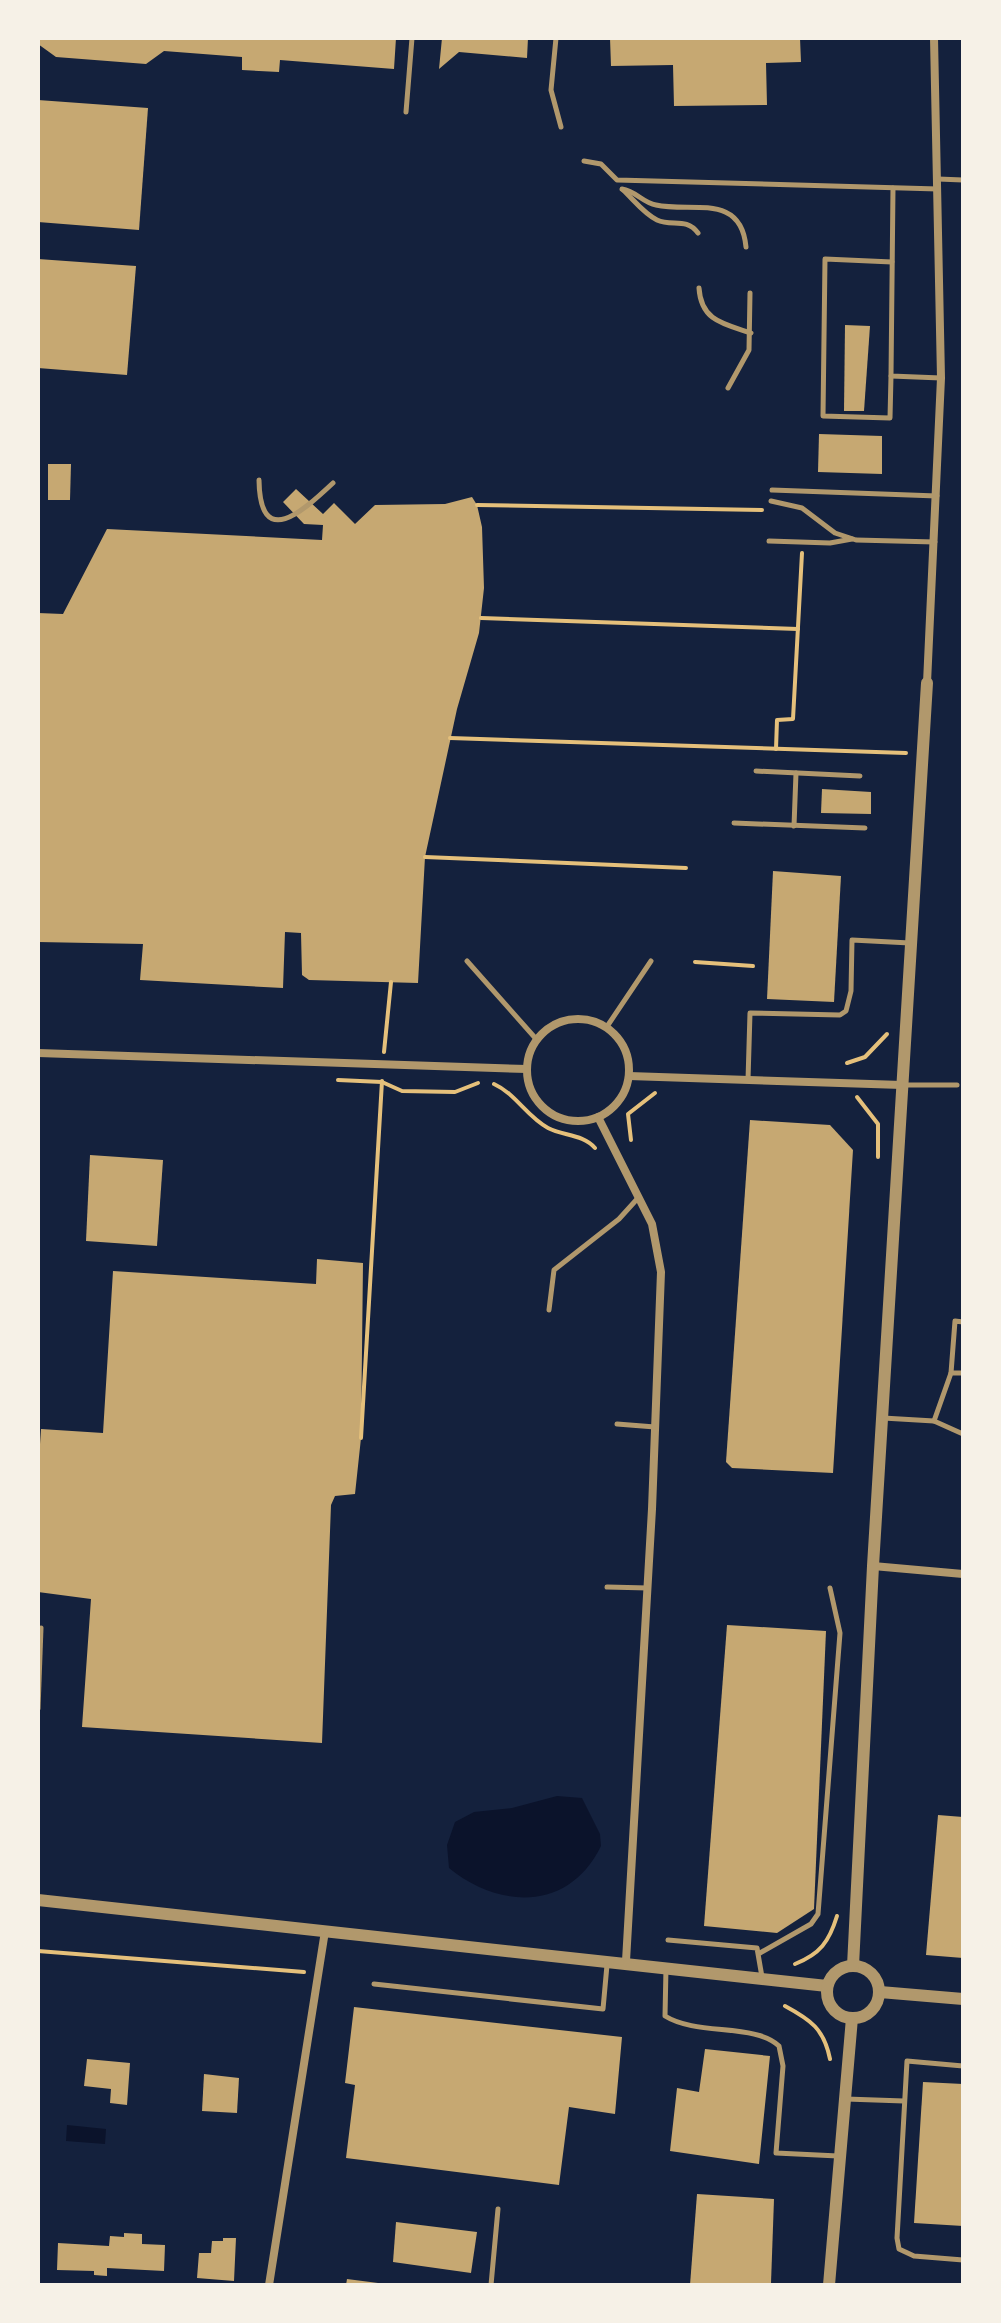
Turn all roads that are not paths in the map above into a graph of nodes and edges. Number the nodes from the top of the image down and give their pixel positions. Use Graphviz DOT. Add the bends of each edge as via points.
graph roads {
  1 [pos="412,38"];
  2 [pos="556,38"];
  3 [pos="934,38"];
  4 [pos="406,112"];
  5 [pos="561,127"];
  6 [pos="584,161"];
  7 [pos="938,179"];
  8 [pos="963,180"];
  9 [pos="893,188"];
  10 [pos="939,190"];
  11 [pos="698,233"];
  12 [pos="746,247"];
  13 [pos="892,262"];
  14 [pos="699,288"];
  15 [pos="750,293"];
  16 [pos="751,333"];
  17 [pos="891,376"];
  18 [pos="941,378"];
  19 [pos="728,388"];
  20 [pos="259,480"];
  21 [pos="333,483"];
  22 [pos="772,490"];
  23 [pos="938,496"];
  24 [pos="771,501"];
  25 [pos="852,539"];
  26 [pos="769,541"];
  27 [pos="935,542"];
  28 [pos="927,683"];
  29 [pos="756,771"];
  30 [pos="796,773"];
  31 [pos="860,776"];
  32 [pos="734,823"];
  33 [pos="794,826"];
  34 [pos="865,828"];
  35 [pos="910,943"];
  36 [pos="467,961"];
  37 [pos="651,961"];
  38 [pos="606,1028"];
  39 [pos="537,1040"];
  40 [pos="38,1053"];
  41 [pos="527,1069"];
  42 [pos="629,1076"];
  43 [pos="748,1081"];
  44 [pos="902,1085"];
  45 [pos="957,1085"];
  46 [pos="598,1117"];
  47 [pos="638,1198"];
  48 [pos="549,1310"];
  49 [pos="963,1322"];
  50 [pos="951,1373"];
  51 [pos="963,1373"];
  52 [pos="882,1418"];
  53 [pos="934,1421"];
  54 [pos="617,1424"];
  55 [pos="655,1427"];
  56 [pos="963,1434"];
  57 [pos="873,1566"];
  58 [pos="963,1574"];
  59 [pos="607,1587"];
  60 [pos="648,1588"];
  61 [pos="830,1588"];
  62 [pos="41,1628"];
  63 [pos="38,1709"];
  64 [pos="38,1900"];
  65 [pos="325,1931"];
  66 [pos="668,1940"];
  67 [pos="760,1953"];
  68 [pos="607,1960"];
  69 [pos="626,1961"];
  70 [pos="666,1966"];
  71 [pos="853,1966"];
  72 [pos="762,1978"];
  73 [pos="374,1984"];
  74 [pos="827,1986"];
  75 [pos="880,1992"];
  76 [pos="963,1999"];
  77 [pos="852,2018"];
  78 [pos="963,2066"];
  79 [pos="845,2099"];
  80 [pos="904,2101"];
  81 [pos="839,2156"];
  82 [pos="498,2209"];
  83 [pos="963,2260"];
  84 [pos="269,2285"];
  85 [pos="491,2285"];
  86 [pos="829,2285"];
  1 -- 4 [label="lane"];
  2 -- 5 [label="lane" via="551,90"];
  3 -- 7 [label="street"];
  6 -- 9 [label="lane" via="601,164 617,180"];
  7 -- 8 [label="lane"];
  7 -- 10 [label="street"];
  9 -- 10 [label="lane"];
  9 -- 13 [label="lane"];
  10 -- 18 [label="street"];
  11 -- 12 [label="lane" via="687,223 652,218 622,189 656,206 685,204 731,214 739,221"];
  13 -- 17 [label="lane"];
  13 -- 17 [label="lane" via="825,259 823,416 890,418"];
  14 -- 16 [label="lane" via="705,313"];
  15 -- 16 [label="lane"];
  16 -- 19 [label="lane" via="742,367"];
  17 -- 18 [label="lane"];
  18 -- 23 [label="street"];
  20 -- 21 [label="lane" via="259,504 276,520 288,520"];
  22 -- 23 [label="lane"];
  23 -- 27 [label="street"];
  24 -- 25 [label="lane" via="802,508"];
  25 -- 26 [label="lane"];
  25 -- 27 [label="lane"];
  27 -- 28 [label="street"];
  28 -- 35 [label="street"];
  29 -- 30 [label="lane"];
  30 -- 31 [label="lane"];
  30 -- 33 [label="lane"];
  32 -- 33 [label="lane"];
  33 -- 34 [label="lane"];
  35 -- 43 [label="lane" via="852,940 851,991 840,1015 750,1013"];
  35 -- 44 [label="street"];
  36 -- 39 [label="lane"];
  37 -- 38 [label="lane"];
  38 -- 39 [label="street" via="577,1019 562,1022"];
  38 -- 42 [label="street" via="624,1049"];
  39 -- 41 [label="street"];
  40 -- 41 [label="street"];
  41 -- 46 [label="street" via="529,1086 549,1112 573,1120"];
  42 -- 43 [label="street"];
  42 -- 46 [label="street" via="619,1101"];
  43 -- 44 [label="street"];
  44 -- 45 [label="lane"];
  44 -- 52 [label="street"];
  46 -- 47 [label="street"];
  47 -- 48 [label="lane" via="554,1270"];
  47 -- 55 [label="street" via="660,1251"];
  49 -- 50 [label="lane" via="955,1321"];
  50 -- 51 [label="lane"];
  50 -- 53 [label="lane"];
  52 -- 53 [label="lane"];
  52 -- 57 [label="street"];
  53 -- 56 [label="lane"];
  54 -- 55 [label="lane"];
  55 -- 60 [label="street"];
  57 -- 58 [label="street"];
  57 -- 71 [label="street"];
  59 -- 60 [label="lane"];
  60 -- 69 [label="street"];
  61 -- 67 [label="lane" via="840,1633 818,1914 811,1924"];
  62 -- 63 [label="lane"];
  64 -- 65 [label="street"];
  65 -- 68 [label="street"];
  65 -- 84 [label="street"];
  66 -- 67 [label="lane" via="757,1948"];
  67 -- 72 [label="lane"];
  68 -- 69 [label="street"];
  68 -- 73 [label="lane" via="603,2009"];
  69 -- 70 [label="street"];
  70 -- 72 [label="street"];
  70 -- 81 [label="lane" via="665,2016 690,2026 764,2037 779,2046 783,2066 776,2153"];
  71 -- 74 [label="street" via="837,1971"];
  71 -- 75 [label="street" via="869,1971"];
  72 -- 74 [label="street"];
  74 -- 77 [label="street" via="832,2008"];
  75 -- 76 [label="street"];
  75 -- 77 [label="street" via="875,2008"];
  77 -- 79 [label="street"];
  78 -- 80 [label="lane" via="907,2061"];
  79 -- 80 [label="lane"];
  79 -- 81 [label="street"];
  80 -- 83 [label="lane" via="899,2249 914,2256"];
  81 -- 86 [label="street"];
  82 -- 85 [label="lane"];
}
